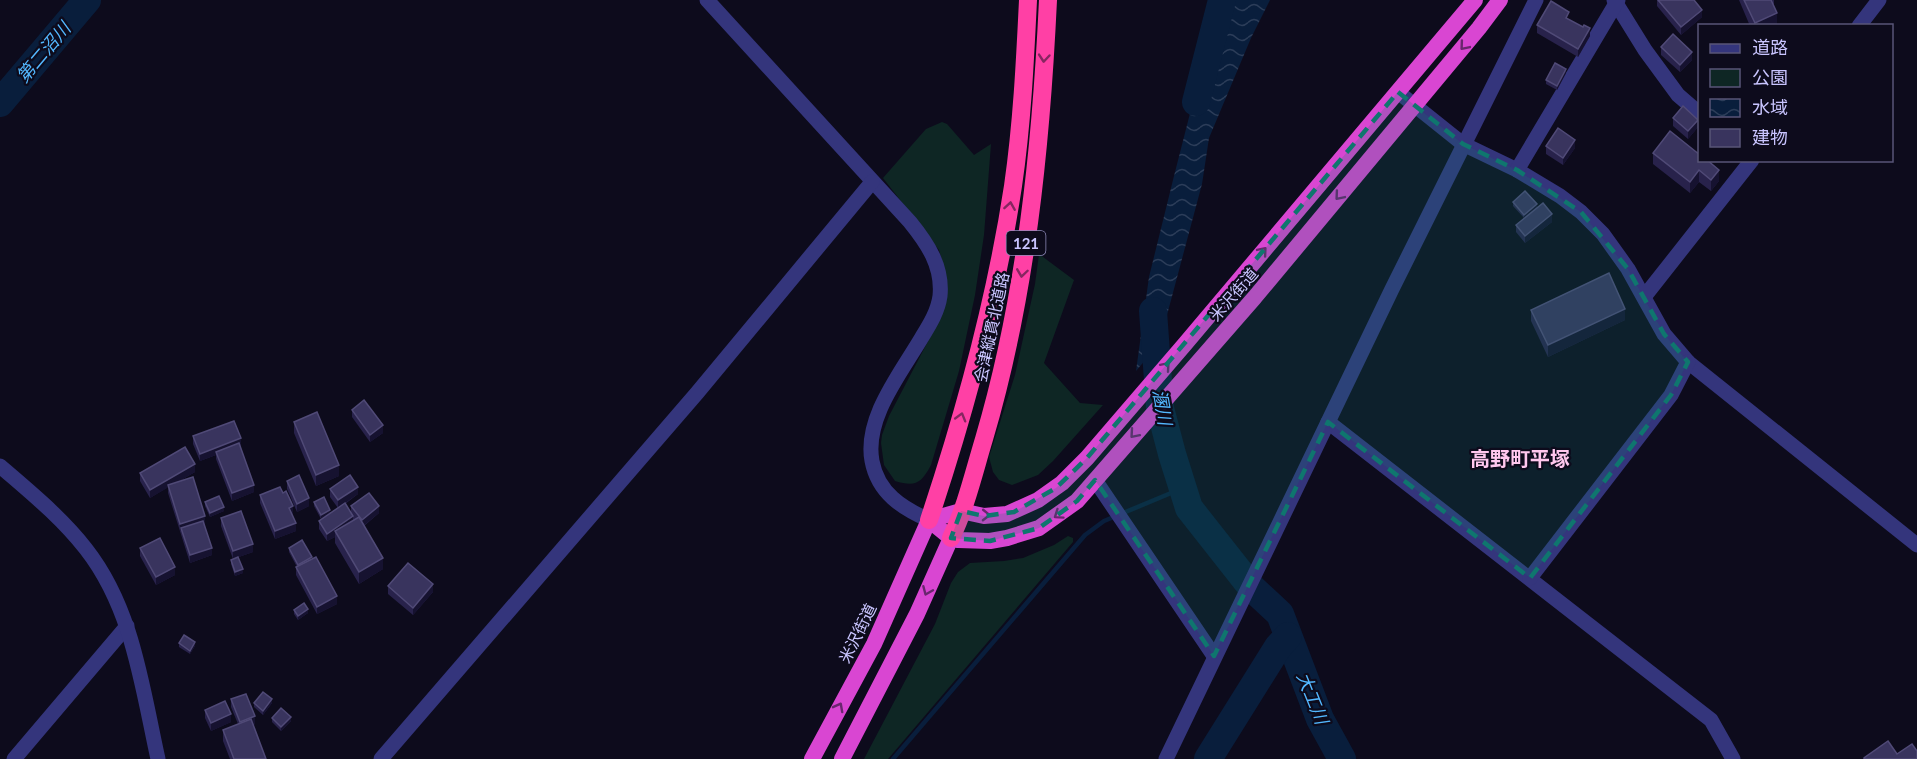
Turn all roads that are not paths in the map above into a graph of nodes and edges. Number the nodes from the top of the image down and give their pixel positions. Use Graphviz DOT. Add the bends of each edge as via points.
graph roads {
  1 [pos="707,0"];
  2 [pos="1028,0"];
  3 [pos="1048,0"];
  4 [pos="1475,0"];
  5 [pos="1500,0"];
  6 [pos="1536,0"];
  7 [pos="1879,0"];
  8 [pos="1616,1"];
  9 [pos="1860,24"];
  10 [pos="1398,92"];
  11 [pos="1415,106"];
  12 [pos="1698,112"];
  13 [pos="1464,144"];
  14 [pos="1750,162"];
  15 [pos="1517,170"];
  16 [pos="872,182"];
  17 [pos="1644,297"];
  18 [pos="1688,362"];
  19 [pos="1328,422"];
  20 [pos="0,466"];
  21 [pos="1097,477"];
  22 [pos="961,511"];
  23 [pos="929,520"];
  24 [pos="951,538"];
  25 [pos="1917,545"];
  26 [pos="1530,579"];
  27 [pos="127,626"];
  28 [pos="1214,656"];
  29 [pos="14,759"];
  30 [pos="158,759"];
  31 [pos="381,759"];
  32 [pos="812,759"];
  33 [pos="842,759"];
  34 [pos="1166,759"];
  35 [pos="1733,759"];
  1 -- 16 [label="street"];
  23 -- 2 [label="highway, 会津縦貫北道路 / 121, one-way" via="966,400 1008,216 1021,115"];
  3 -- 22 [label="highway, 会津縦貫北道路 / 121, one-way" via="1021,281 998,389"];
  4 -- 10 [label="highway, 米沢街道"];
  5 -- 11 [label="highway, 米沢街道, one-way"];
  6 -- 13 [label="street"];
  7 -- 9 [label="street"];
  8 -- 12 [label="street" via="1678,95"];
  8 -- 15 [label="street"];
  10 -- 11 [label="street"];
  22 -- 10 [label="highway, 米沢街道, one-way" via="984,516 1014,512 1056,488 1087,458"];
  11 -- 13 [label="street"];
  11 -- 21 [label="highway, 米沢街道, one-way"];
  13 -- 15 [label="street"];
  13 -- 19 [label="street"];
  14 -- 17 [label="street"];
  15 -- 17 [label="street" via="1581,212 1603,234"];
  16 -- 23 [label="street" via="924,240 934,257 940,283 931,322 877,415 870,445 876,475 889,496"];
  16 -- 31 [label="street" via="697,393"];
  17 -- 18 [label="street" via="1664,334"];
  18 -- 25 [label="street"];
  18 -- 26 [label="street" via="1671,395"];
  19 -- 26 [label="street"];
  19 -- 28 [label="street"];
  20 -- 27 [label="street" via="47,507 87,551 112,590"];
  21 -- 24 [label="highway, 米沢街道, one-way" via="1077,501 1040,528 990,542"];
  21 -- 28 [label="street"];
  22 -- 23 [label="highway, 米沢街道"];
  22 -- 24 [label="highway, 121"];
  23 -- 24 [label="highway"];
  32 -- 23 [label="highway, 米沢街道 / 121, one-way" via="874,644"];
  24 -- 33 [label="highway, 121, one-way" via="917,614"];
  26 -- 35 [label="street" via="1710,720"];
  27 -- 29 [label="street"];
  27 -- 30 [label="street"];
  28 -- 34 [label="street"];
}
